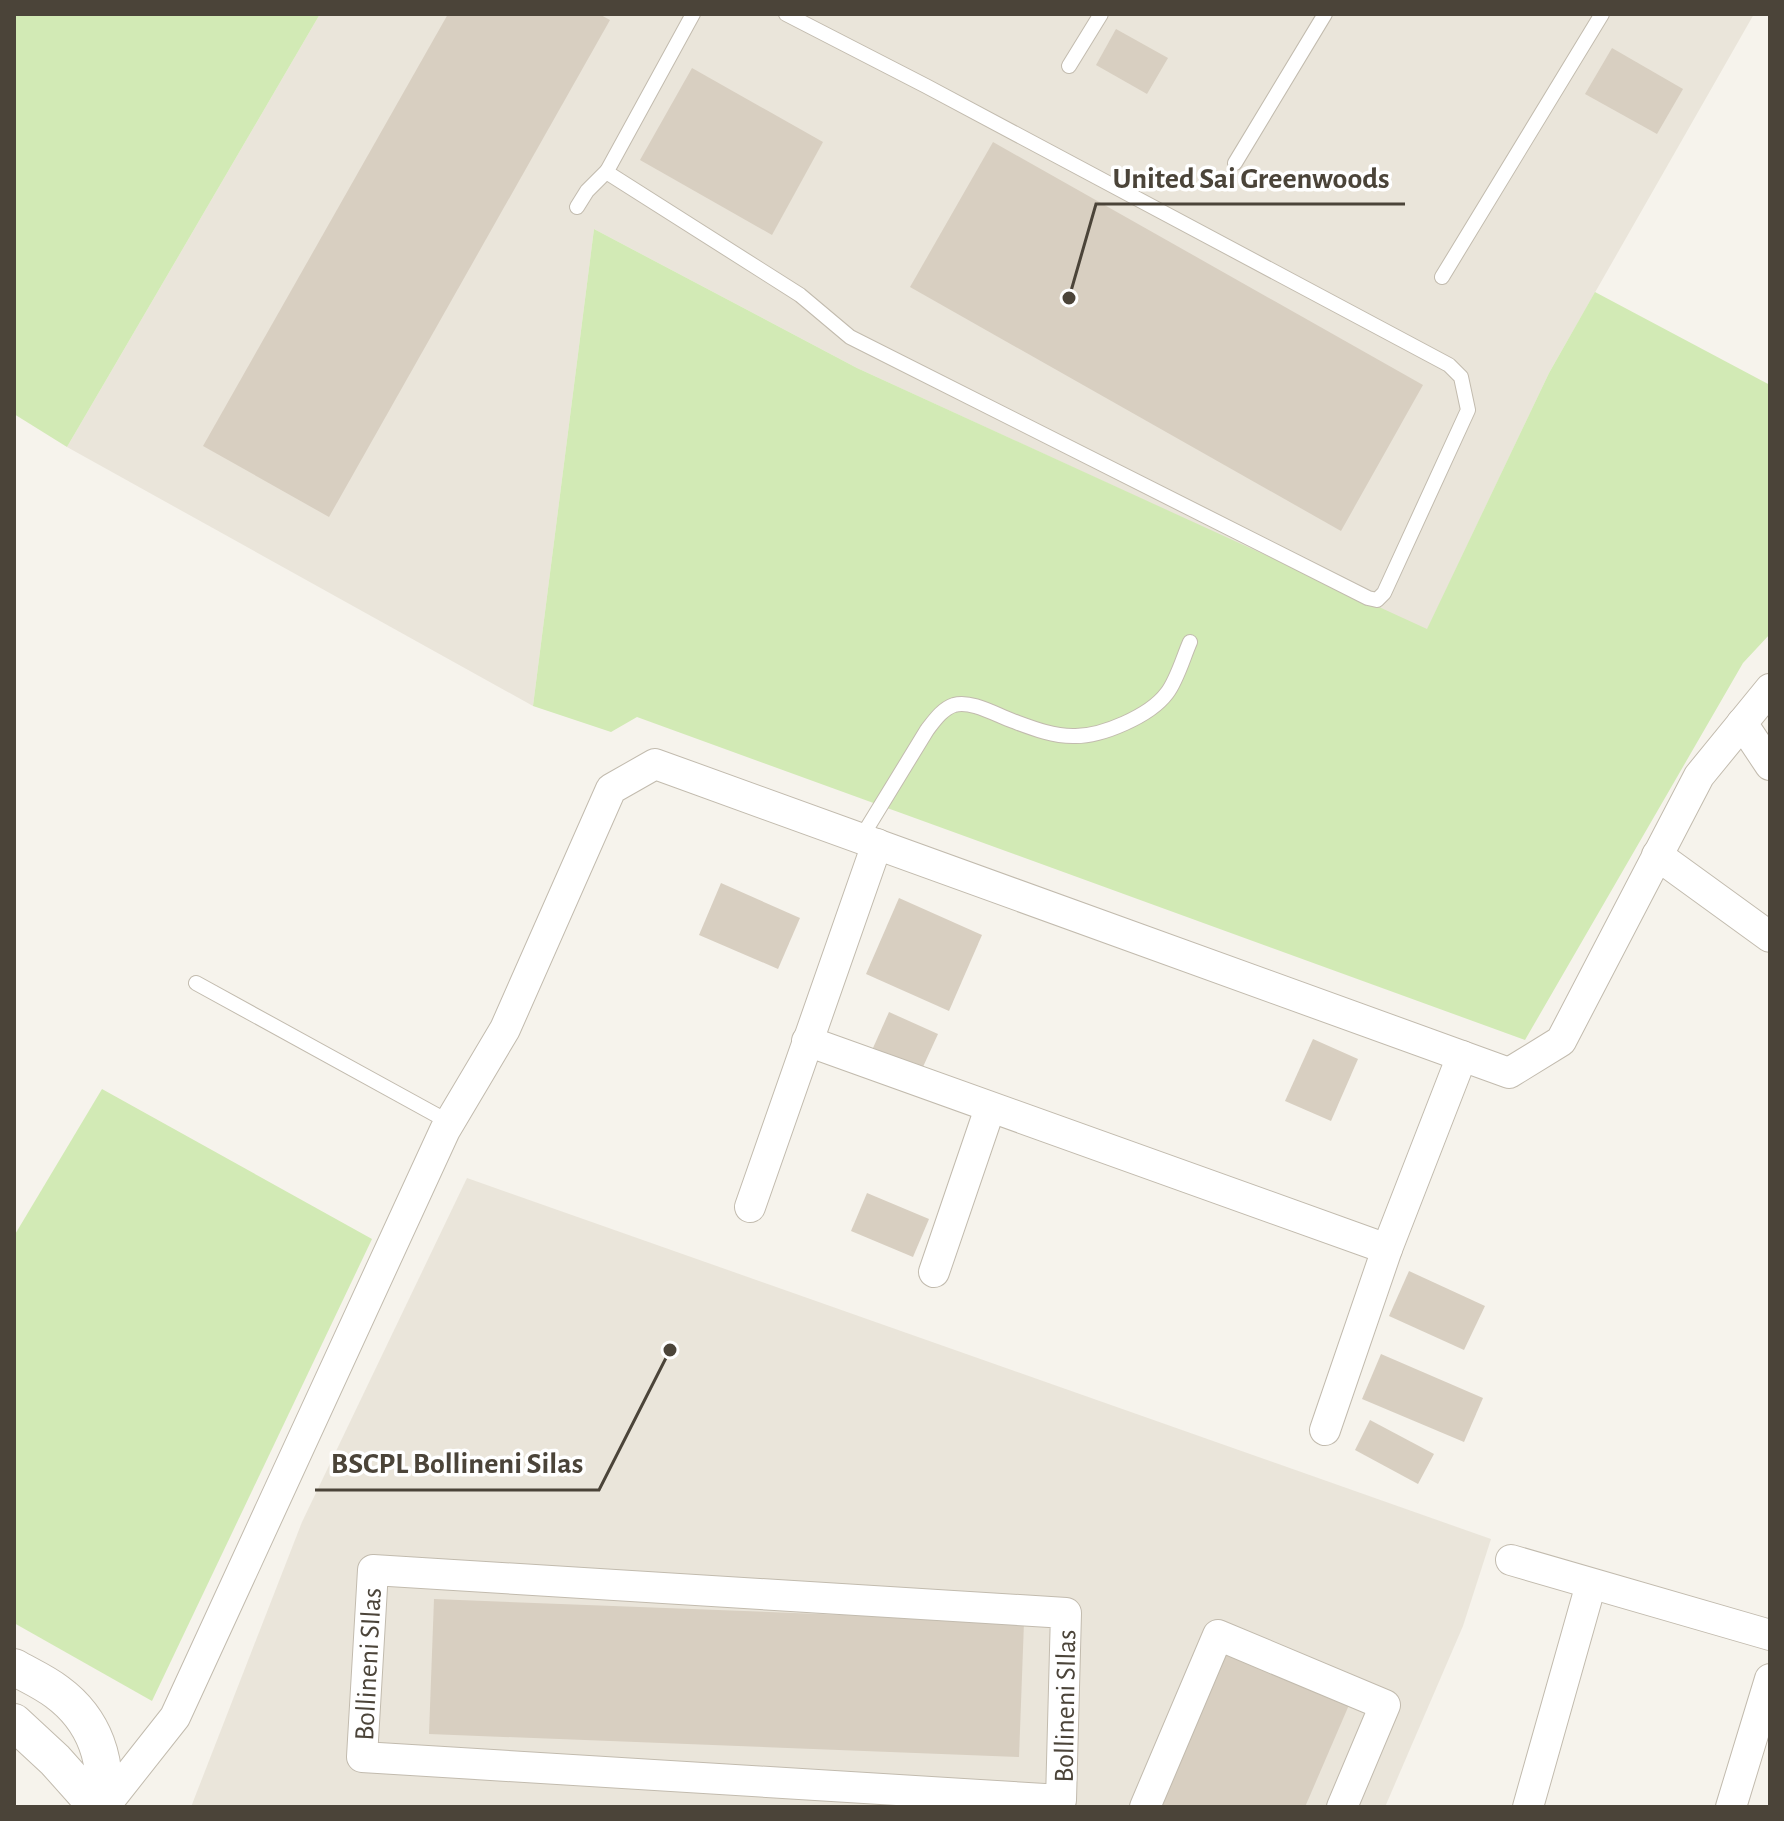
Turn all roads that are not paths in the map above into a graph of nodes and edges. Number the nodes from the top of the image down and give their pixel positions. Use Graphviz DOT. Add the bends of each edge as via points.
graph roads {
  1 [pos="693,14"];
  2 [pos="786,14"];
  3 [pos="1101,14"];
  4 [pos="1325,14"];
  5 [pos="1602,14"];
  6 [pos="1069,66"];
  7 [pos="1235,163"];
  8 [pos="607,171"];
  9 [pos="577,207"];
  10 [pos="1442,277"];
  11 [pos="1190,642"];
  12 [pos="1770,689"];
  13 [pos="1742,723"];
  14 [pos="1770,765"];
  15 [pos="869,841"];
  16 [pos="1657,855"];
  17 [pos="1770,937"];
  18 [pos="196,983"];
  19 [pos="807,1041"];
  20 [pos="1462,1056"];
  21 [pos="990,1108"];
  22 [pos="449,1122"];
  23 [pos="750,1207"];
  24 [pos="1387,1249"];
  25 [pos="934,1272"];
  26 [pos="1325,1430"];
  27 [pos="1511,1560"];
  28 [pos="1591,1584"];
  29 [pos="1770,1635"];
  30 [pos="14,1667"];
  31 [pos="1770,1679"];
  32 [pos="14,1722"];
  33 [pos="1061,1804"];
  34 [pos="101,1807"];
  35 [pos="1145,1807"];
  36 [pos="1342,1807"];
  37 [pos="1528,1807"];
  38 [pos="1731,1807"];
  1 -- 8 [label="lane"];
  2 -- 8 [label="lane" via="1449,365 1461,377 1468,410 1384,593 1377,600 1368,598 850,337 800,295"];
  3 -- 6 [label="lane"];
  4 -- 7 [label="lane"];
  5 -- 10 [label="lane"];
  8 -- 9 [label="lane"];
  11 -- 15 [label="lane" via="1168,693 1140,716 1092,735 1039,731 977,707 952,705 927,730"];
  12 -- 13 [label="street"];
  13 -- 14 [label="street"];
  13 -- 16 [label="street" via="1699,776"];
  15 -- 19 [label="street"];
  15 -- 20 [label="street"];
  15 -- 22 [label="street" via="655,764 611,789 505,1029"];
  16 -- 17 [label="street"];
  16 -- 20 [label="street" via="1561,1041 1509,1073"];
  18 -- 22 [label="lane"];
  19 -- 21 [label="street"];
  19 -- 23 [label="street"];
  20 -- 24 [label="street"];
  21 -- 24 [label="street"];
  21 -- 25 [label="street"];
  22 -- 34 [label="street" via="175,1717"];
  24 -- 26 [label="street"];
  27 -- 28 [label="street"];
  28 -- 29 [label="street"];
  28 -- 37 [label="street"];
  30 -- 34 [label="street" via="55,1690 86,1721 103,1764"];
  31 -- 38 [label="street"];
  32 -- 34 [label="street"];
  33 -- 33 [label="street, Bollineni SIlas" via="362,1757 373,1570 1066,1613"];
  35 -- 36 [label="street" via="1218,1635 1385,1705"];
}
